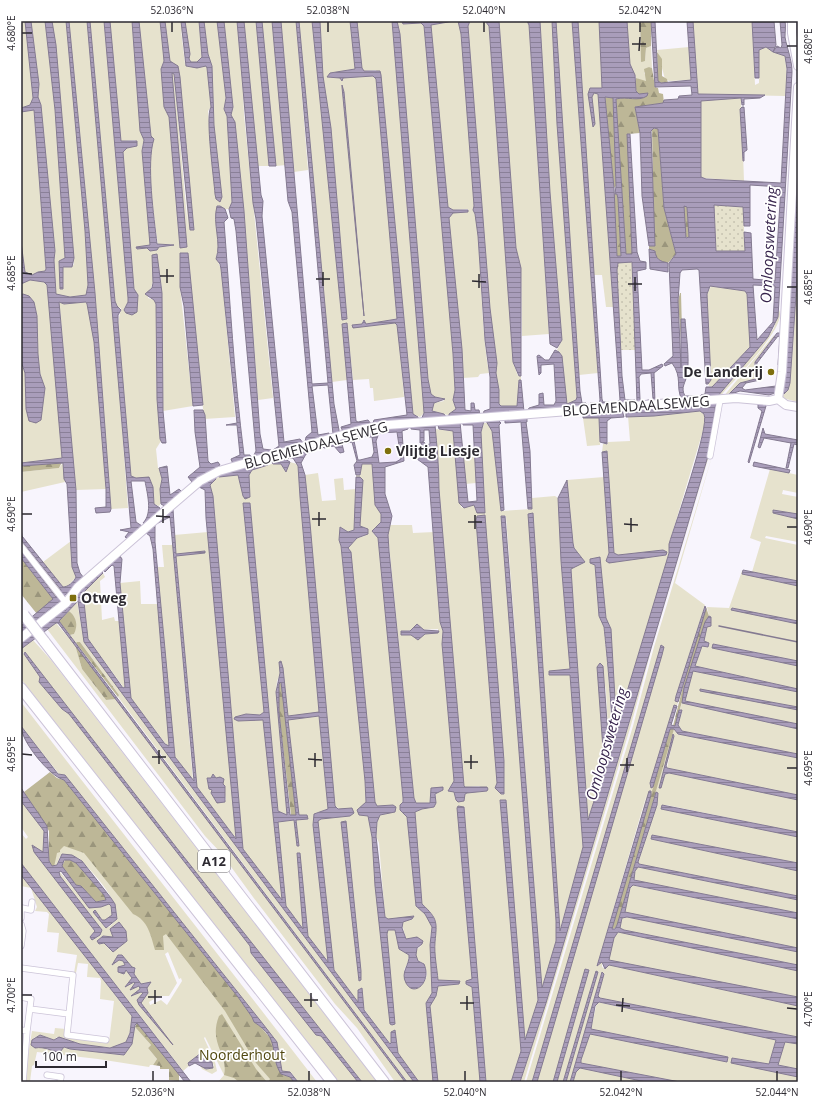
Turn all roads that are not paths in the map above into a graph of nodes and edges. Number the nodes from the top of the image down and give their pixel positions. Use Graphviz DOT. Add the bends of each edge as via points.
graph roads {
  1 [pos="792,21"];
  2 [pos="798,66"];
  3 [pos="797,89"];
  4 [pos="778,399"];
  5 [pos="716,400"];
  6 [pos="798,408"];
  7 [pos="710,456"];
  8 [pos="21,546"];
  9 [pos="63,606"];
  10 [pos="23,613"];
  11 [pos="21,638"];
  12 [pos="21,688"];
  13 [pos="32,902"];
  14 [pos="22,908"];
  15 [pos="21,918"];
  16 [pos="21,924"];
  17 [pos="21,946"];
  18 [pos="21,968"];
  19 [pos="21,997"];
  20 [pos="30,1009"];
  21 [pos="69,1014"];
  22 [pos="24,1031"];
  23 [pos="106,1040"];
  24 [pos="47,1075"];
  25 [pos="22,1082"];
  26 [pos="60,1082"];
  27 [pos="332,1082"];
  28 [pos="384,1082"];
  1 -- 2 [label="street"];
  3 -- 4 [label="street" via="783,309 782,372"];
  4 -- 5 [label="street, BLOEMENDAALSEWEG"];
  4 -- 6 [label="street"];
  5 -- 7 [label="street"];
  5 -- 9 [label="street, BLOEMENDAALSEWEG" via="375,427 219,471 200,481 78,586"];
  8 -- 9 [label="street"];
  9 -- 11 [label="street, BLOEMENDAALSEWEG"];
  10 -- 28 [label="highway, A12, bridge"];
  12 -- 27 [label="highway"];
  13 -- 14 [label="street" via="31,910"];
  14 -- 15 [label="street"];
  16 -- 17 [label="street"];
  18 -- 21 [label="street" via="73,975"];
  19 -- 20 [label="street" via="31,998"];
  20 -- 21 [label="street"];
  20 -- 22 [label="street"];
  21 -- 23 [label="street" via="67,1035"];
  22 -- 25 [label="street"];
  24 -- 26 [label="street" via="61,1077"];
}
